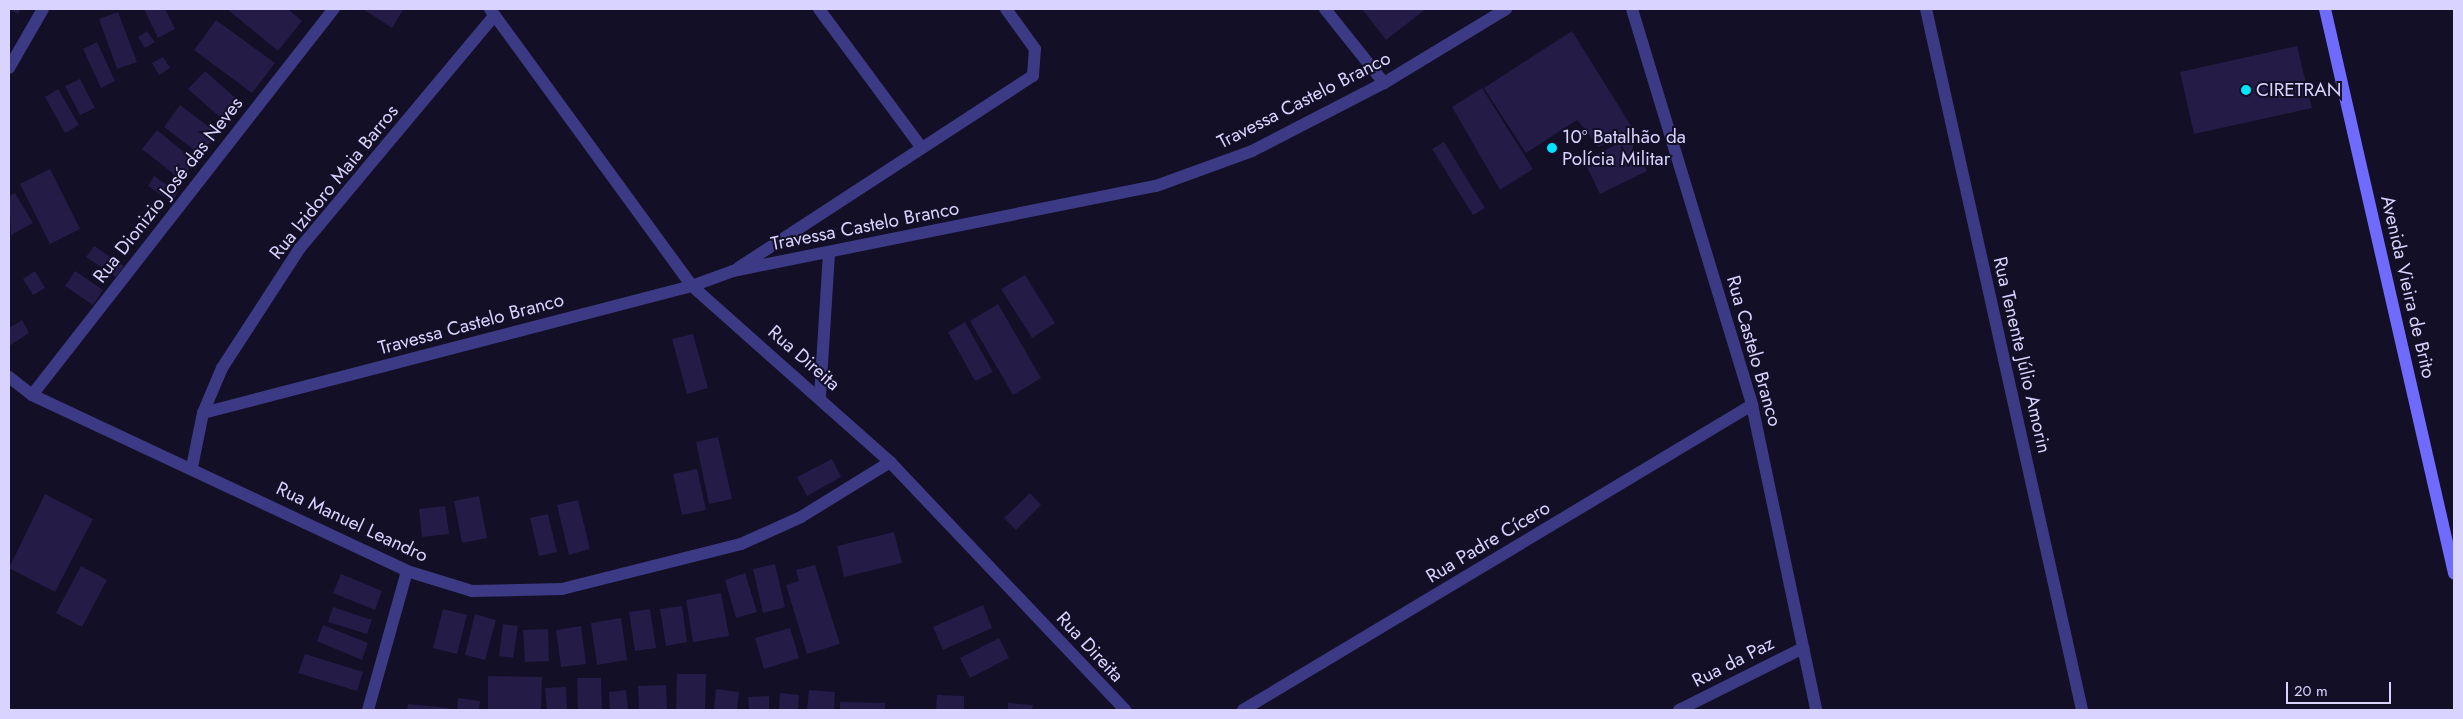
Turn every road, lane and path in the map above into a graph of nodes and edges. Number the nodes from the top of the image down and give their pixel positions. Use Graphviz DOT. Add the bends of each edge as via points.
graph roads {
  1 [pos="43,9"];
  2 [pos="334,9"];
  3 [pos="819,9"];
  4 [pos="1006,9"];
  5 [pos="1325,9"];
  6 [pos="1506,9"];
  7 [pos="1632,9"];
  8 [pos="1926,9"];
  9 [pos="2325,9"];
  10 [pos="492,12"];
  11 [pos="9,68"];
  12 [pos="1384,83"];
  13 [pos="920,147"];
  14 [pos="829,254"];
  15 [pos="733,271"];
  16 [pos="692,286"];
  17 [pos="9,377"];
  18 [pos="32,395"];
  19 [pos="820,396"];
  20 [pos="1752,405"];
  21 [pos="203,413"];
  22 [pos="890,462"];
  23 [pos="192,467"];
  24 [pos="407,571"];
  25 [pos="2454,573"];
  26 [pos="1803,648"];
  27 [pos="368,710"];
  28 [pos="1125,710"];
  29 [pos="1243,710"];
  30 [pos="1679,710"];
  31 [pos="1816,710"];
  32 [pos="2082,710"];
  1 -- 11 [label="street"];
  2 -- 18 [label="street, Rua Dionizio José das Neves"];
  3 -- 13 [label="street"];
  4 -- 13 [label="street" via="1038,60 1033,76"];
  5 -- 12 [label="street"];
  6 -- 12 [label="street, Travessa Castelo Branco"];
  7 -- 20 [label="street, Rua Castelo Branco"];
  8 -- 32 [label="street, Rua Tenente Júlio Amorin"];
  9 -- 25 [label="main road, Avenida Vieira de Brito"];
  10 -- 16 [label="street, Rua Direita"];
  10 -- 21 [label="street, Rua Izidoro Maia Barros" via="300,248 222,368"];
  12 -- 14 [label="street, Travessa Castelo Branco" via="1252,151 1156,186"];
  13 -- 15 [label="street"];
  14 -- 15 [label="street, Travessa Castelo Branco"];
  14 -- 19 [label="street"];
  15 -- 16 [label="street, Travessa Castelo Branco"];
  16 -- 19 [label="street, Rua Direita"];
  16 -- 21 [label="street, Travessa Castelo Branco"];
  17 -- 18 [label="street, Rua Manuel Leandro"];
  18 -- 23 [label="street, Rua Manuel Leandro"];
  19 -- 22 [label="street, Rua Direita"];
  20 -- 26 [label="street, Rua Castelo Branco"];
  20 -- 29 [label="street, Rua Padre Cícero"];
  21 -- 23 [label="street, Rua Izidoro Maia Barros"];
  22 -- 24 [label="street, Rua Manuel Leandro" via="801,517 741,544 562,589 472,591"];
  22 -- 28 [label="street, Rua Direita"];
  23 -- 24 [label="street, Rua Manuel Leandro"];
  24 -- 27 [label="street"];
  26 -- 30 [label="street, Rua da Paz"];
  26 -- 31 [label="street, Rua Castelo Branco"];
}
